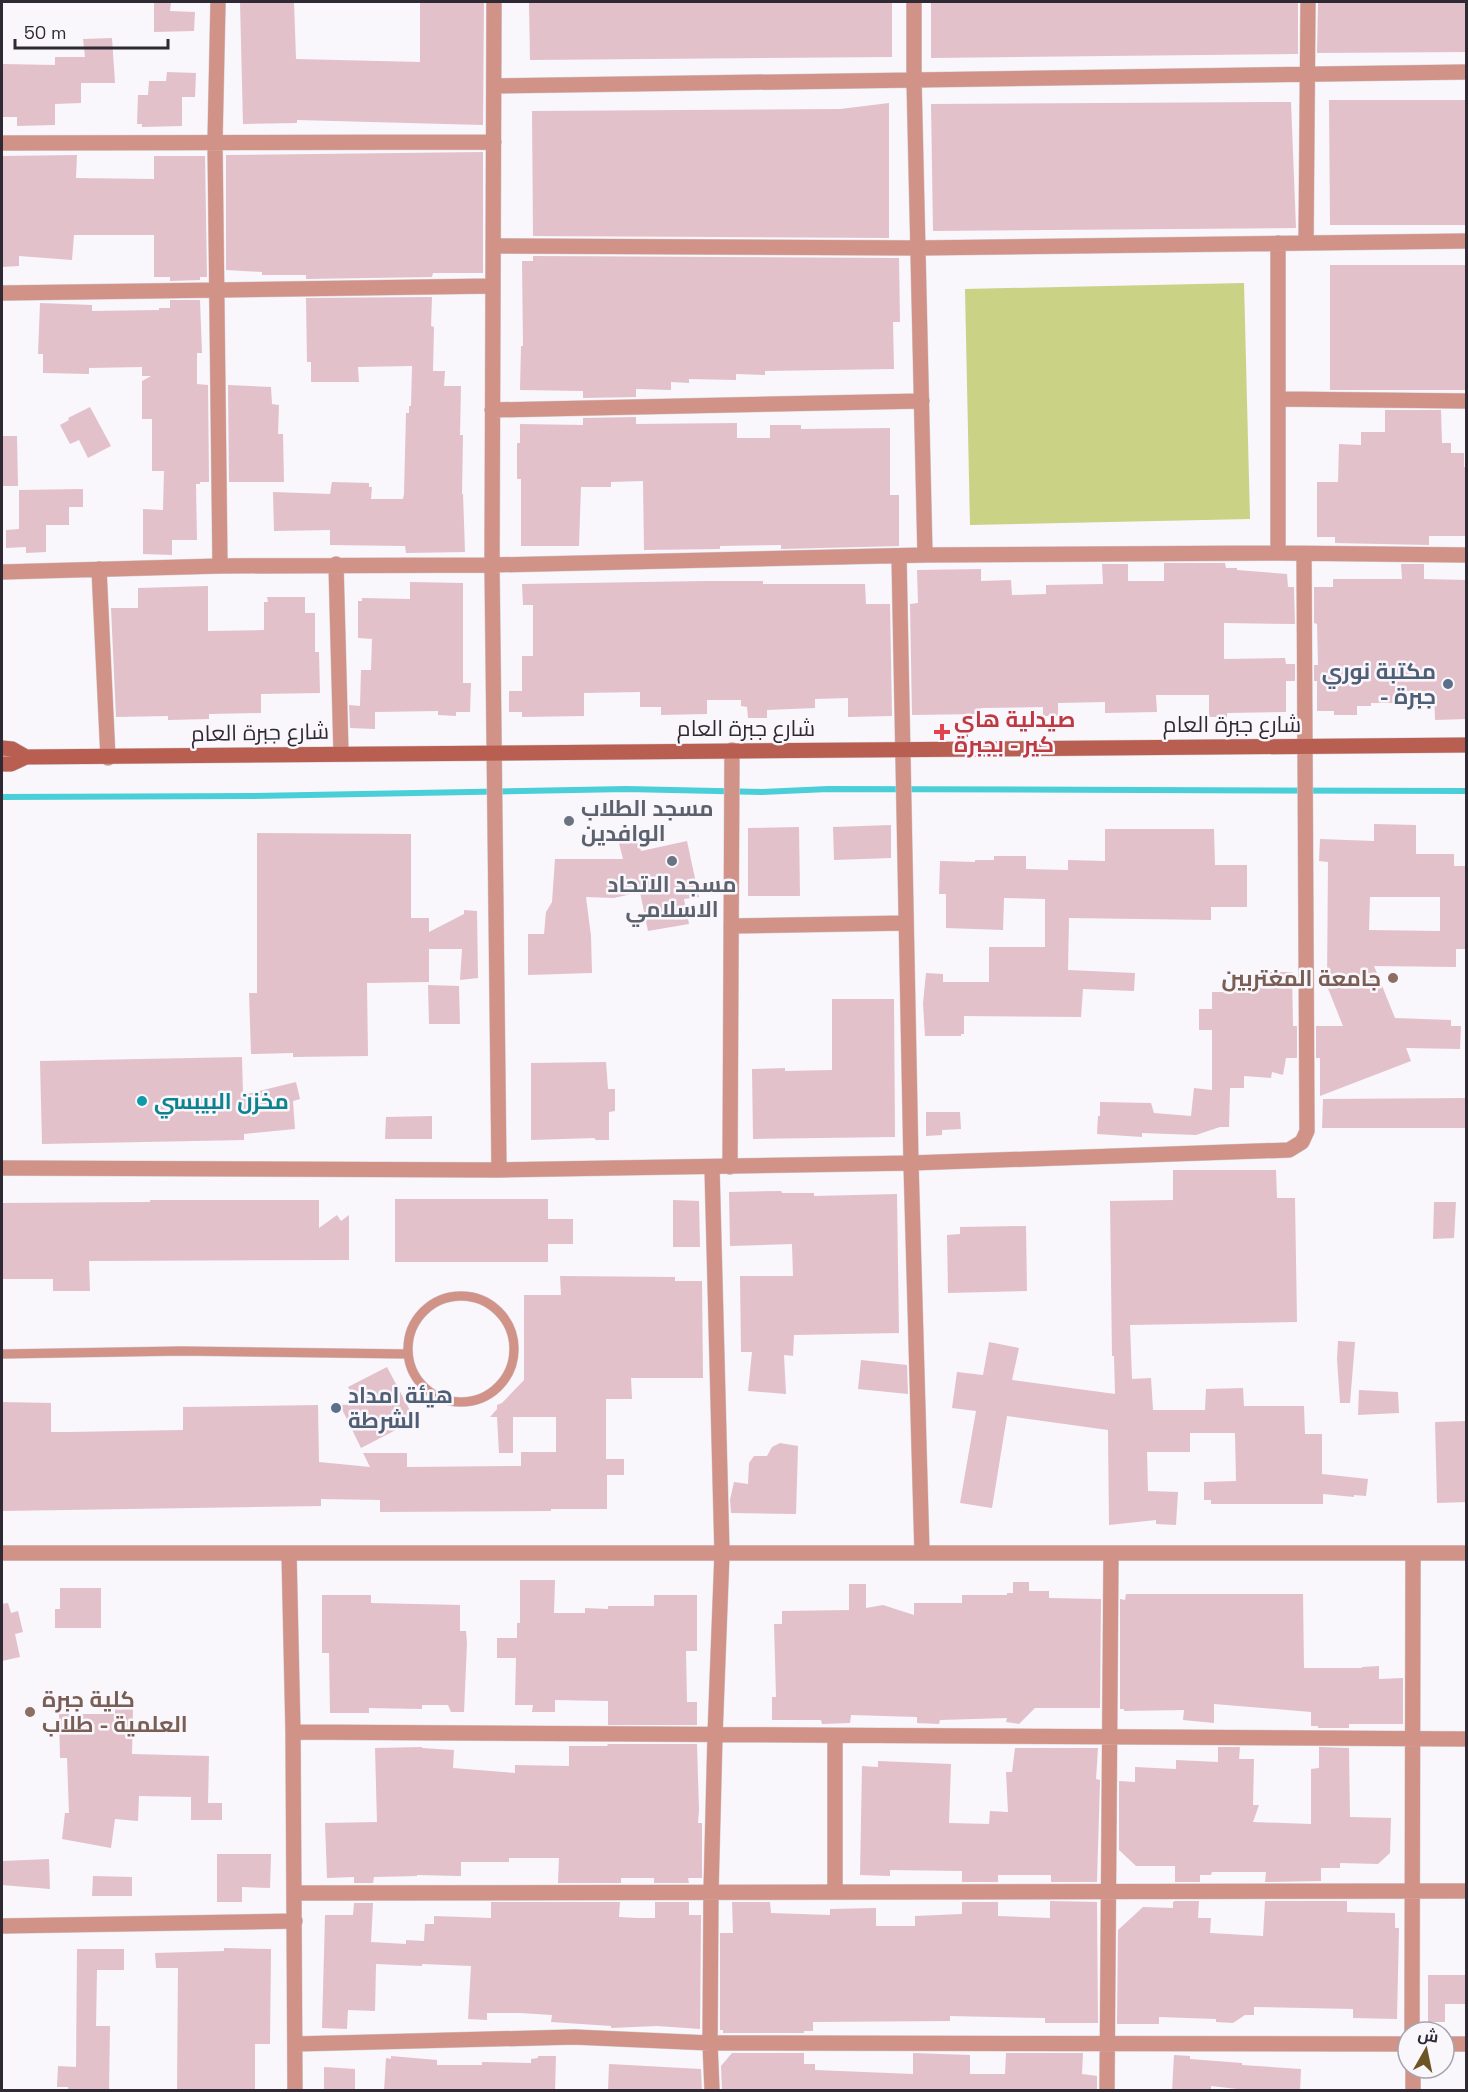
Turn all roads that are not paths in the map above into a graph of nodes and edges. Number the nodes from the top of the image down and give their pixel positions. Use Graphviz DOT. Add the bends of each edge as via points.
graph roads {
  1 [pos="218,2"];
  2 [pos="494,2"];
  3 [pos="914,2"];
  4 [pos="1308,2"];
  5 [pos="1467,72"];
  6 [pos="1307,75"];
  7 [pos="914,79"];
  8 [pos="494,86"];
  9 [pos="215,142"];
  10 [pos="494,142"];
  11 [pos="2,143"];
  12 [pos="1467,241"];
  13 [pos="1278,243"];
  14 [pos="1306,243"];
  15 [pos="493,246"];
  16 [pos="919,248"];
  17 [pos="493,286"];
  18 [pos="218,290"];
  19 [pos="2,293"];
  20 [pos="1278,399"];
  21 [pos="922,401"];
  22 [pos="1467,401"];
  23 [pos="492,410"];
  24 [pos="1278,553"];
  25 [pos="1304,554"];
  26 [pos="925,555"];
  27 [pos="1467,555"];
  28 [pos="899,556"];
  29 [pos="336,564"];
  30 [pos="492,565"];
  31 [pos="220,566"];
  32 [pos="99,569"];
  33 [pos="2,572"];
  34 [pos="1467,745"];
  35 [pos="1305,746"];
  36 [pos="2,748"];
  37 [pos="903,749"];
  38 [pos="732,750"];
  39 [pos="494,752"];
  40 [pos="341,753"];
  41 [pos="26,757"];
  42 [pos="108,758"];
  43 [pos="2,764"];
  44 [pos="906,923"];
  45 [pos="731,926"];
  46 [pos="910,1163"];
  47 [pos="2,1167"];
  48 [pos="712,1167"];
  49 [pos="730,1167"];
  50 [pos="499,1170"];
  51 [pos="2,1354"];
  52 [pos="408,1354"];
  53 [pos="2,1553"];
  54 [pos="289,1553"];
  55 [pos="722,1553"];
  56 [pos="921,1553"];
  57 [pos="1111,1553"];
  58 [pos="1413,1553"];
  59 [pos="1467,1553"];
  60 [pos="293,1732"];
  61 [pos="715,1736"];
  62 [pos="835,1736"];
  63 [pos="1109,1736"];
  64 [pos="1413,1738"];
  65 [pos="1467,1739"];
  66 [pos="1108,1890"];
  67 [pos="1467,1891"];
  68 [pos="711,1892"];
  69 [pos="835,1892"];
  70 [pos="1412,1892"];
  71 [pos="295,1893"];
  72 [pos="295,1922"];
  73 [pos="2,1926"];
  74 [pos="1412,2020"];
  75 [pos="710,2043"];
  76 [pos="295,2044"];
  77 [pos="1396,2044"];
  78 [pos="1106,2045"];
  79 [pos="295,2091"];
  80 [pos="712,2091"];
  81 [pos="1107,2091"];
  1 -- 9 [label="street"];
  2 -- 8 [label="street"];
  3 -- 7 [label="street"];
  4 -- 6 [label="street"];
  5 -- 6 [label="street"];
  6 -- 7 [label="street"];
  6 -- 14 [label="street"];
  7 -- 8 [label="street"];
  7 -- 16 [label="street"];
  8 -- 10 [label="street"];
  9 -- 10 [label="street"];
  9 -- 11 [label="street"];
  9 -- 18 [label="street"];
  10 -- 15 [label="street"];
  12 -- 14 [label="street"];
  13 -- 14 [label="street"];
  13 -- 16 [label="street"];
  13 -- 20 [label="street"];
  15 -- 16 [label="street"];
  15 -- 17 [label="street"];
  16 -- 21 [label="street"];
  17 -- 18 [label="street"];
  17 -- 23 [label="street"];
  18 -- 19 [label="street"];
  18 -- 31 [label="street"];
  20 -- 22 [label="street"];
  20 -- 24 [label="street"];
  21 -- 23 [label="street"];
  21 -- 26 [label="street"];
  23 -- 30 [label="street"];
  24 -- 25 [label="street"];
  24 -- 26 [label="street"];
  25 -- 27 [label="street"];
  25 -- 35 [label="street"];
  26 -- 28 [label="street"];
  28 -- 30 [label="street"];
  28 -- 37 [label="street"];
  29 -- 30 [label="street"];
  29 -- 31 [label="street"];
  29 -- 40 [label="street"];
  30 -- 39 [label="street"];
  31 -- 32 [label="street"];
  32 -- 33 [label="street"];
  32 -- 42 [label="street"];
  34 -- 35 [label="main road, شارع جبرة العام"];
  35 -- 37 [label="main road, شارع جبرة العام"];
  35 -- 46 [label="street" via="1307,1131 1302,1142 1289,1150"];
  36 -- 41 [label="main road"];
  37 -- 38 [label="main road, شارع جبرة العام"];
  37 -- 44 [label="street"];
  38 -- 39 [label="main road, شارع جبرة العام"];
  38 -- 45 [label="street"];
  39 -- 40 [label="main road, شارع جبرة العام"];
  39 -- 50 [label="street"];
  40 -- 42 [label="main road, شارع جبرة العام"];
  41 -- 42 [label="main road, شارع جبرة العام"];
  41 -- 43 [label="main road"];
  44 -- 45 [label="street"];
  44 -- 46 [label="street"];
  45 -- 49 [label="street"];
  46 -- 49 [label="street"];
  46 -- 56 [label="street"];
  47 -- 50 [label="street"];
  48 -- 49 [label="street"];
  48 -- 50 [label="street"];
  48 -- 55 [label="street"];
  51 -- 52 [label="lane"];
  52 -- 52 [label="lane" via="411,1369 430,1392 466,1402 488,1395 500,1386 514,1360 514,1345 511,1330 492,1306 479,1299 456,1297 435,1303 423,1312 414,1325"];
  53 -- 54 [label="street"];
  54 -- 55 [label="street"];
  54 -- 60 [label="street"];
  55 -- 56 [label="street"];
  55 -- 61 [label="street"];
  56 -- 57 [label="street"];
  57 -- 58 [label="street"];
  57 -- 63 [label="street"];
  58 -- 59 [label="street"];
  58 -- 64 [label="street"];
  60 -- 61 [label="street"];
  60 -- 71 [label="street"];
  61 -- 62 [label="street"];
  61 -- 68 [label="street"];
  62 -- 63 [label="street"];
  62 -- 69 [label="street"];
  63 -- 64 [label="street"];
  63 -- 66 [label="street"];
  64 -- 65 [label="street"];
  64 -- 70 [label="street"];
  66 -- 69 [label="street"];
  66 -- 70 [label="street"];
  66 -- 78 [label="street"];
  67 -- 70 [label="street"];
  68 -- 69 [label="street"];
  68 -- 71 [label="street"];
  68 -- 75 [label="street"];
  70 -- 74 [label="street"];
  71 -- 72 [label="street"];
  72 -- 73 [label="street"];
  72 -- 76 [label="street"];
  75 -- 76 [label="street" via="574,2037"];
  75 -- 78 [label="street"];
  75 -- 80 [label="street"];
  76 -- 79 [label="street"];
  77 -- 78 [label="street"];
  78 -- 81 [label="street"];
}
